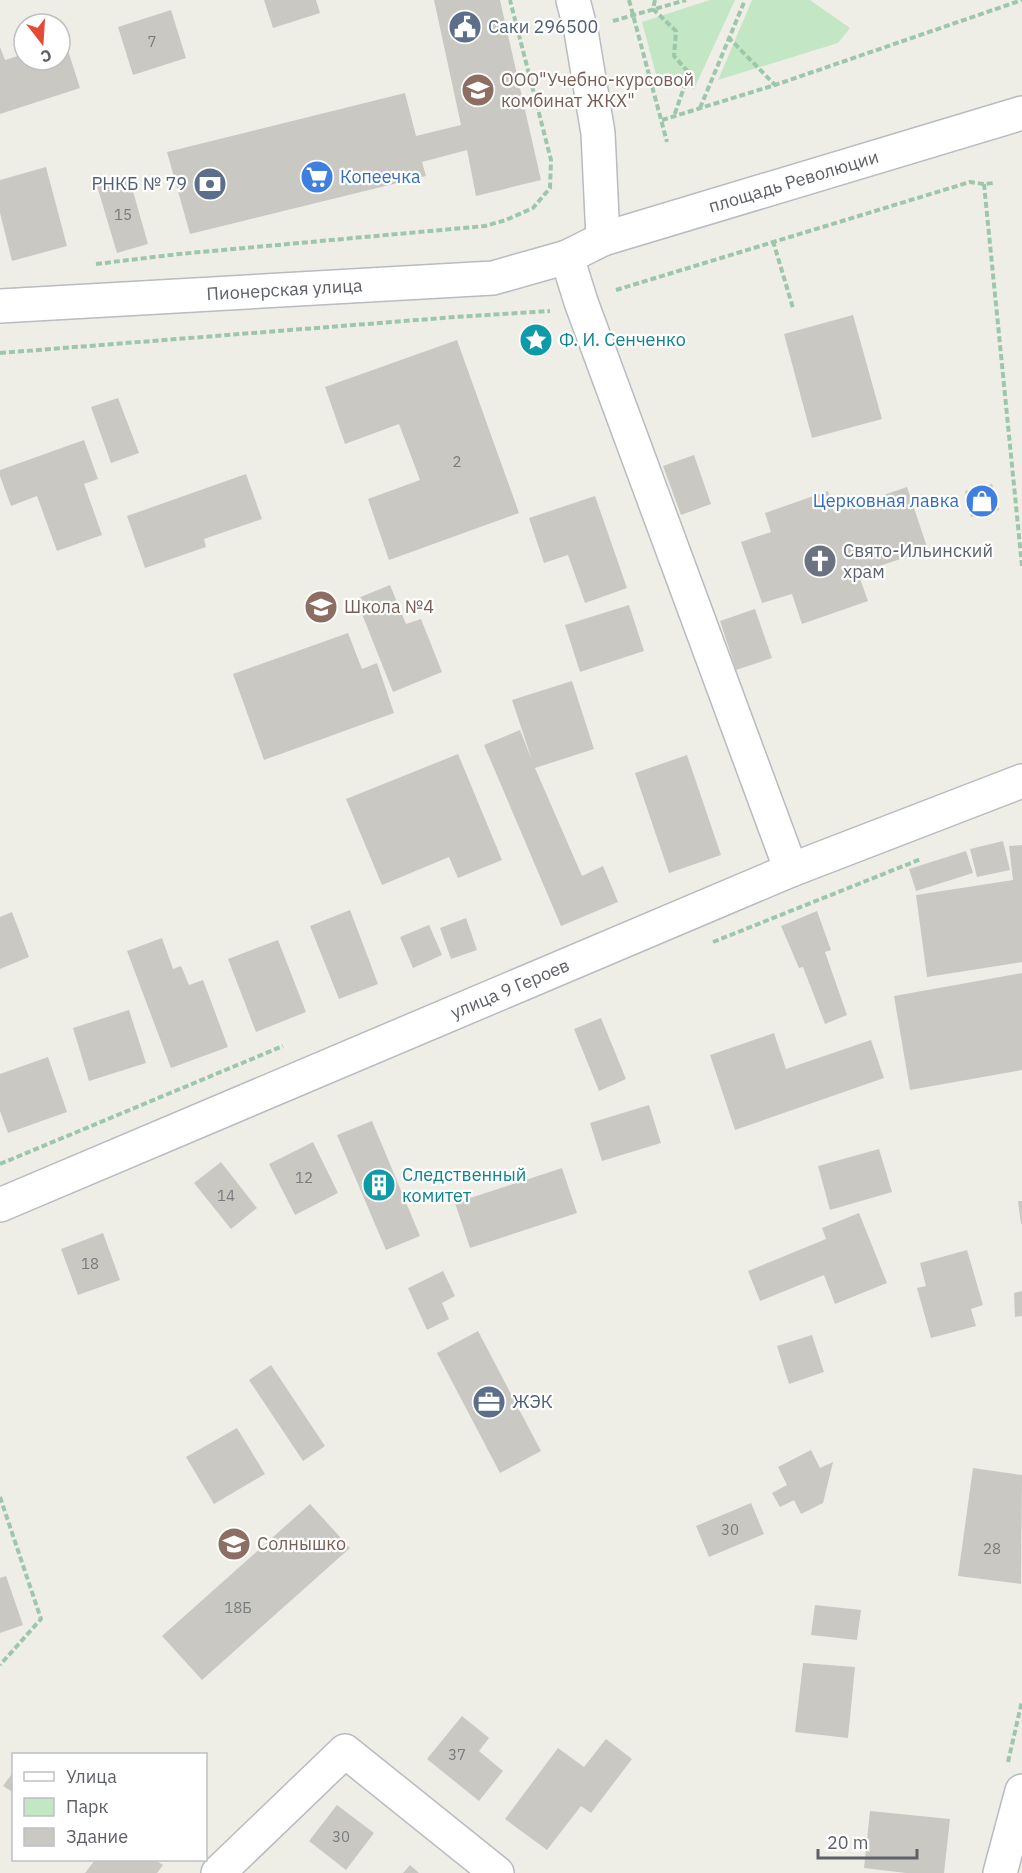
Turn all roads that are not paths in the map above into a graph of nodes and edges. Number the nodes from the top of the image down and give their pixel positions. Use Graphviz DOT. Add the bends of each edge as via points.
graph roads {
  1 [pos="573,0"];
  2 [pos="1022,112"];
  3 [pos="603,239"];
  4 [pos="567,257"];
  5 [pos="0,306"];
  6 [pos="1022,781"];
  7 [pos="791,870"];
  8 [pos="0,1205"];
  9 [pos="1022,1791"];
  10 [pos="218,1873"];
  11 [pos="497,1873"];
  12 [pos="999,1873"];
  1 -- 3 [label="street" via="598,133"];
  2 -- 3 [label="street, площадь Революции"];
  3 -- 4 [label="street, площадь Революции"];
  4 -- 5 [label="street, Пионерская улица" via="493,278"];
  4 -- 7 [label="street"];
  6 -- 7 [label="street, улица 9 Героев"];
  7 -- 8 [label="street, улица 9 Героев"];
  9 -- 12 [label="street"];
  10 -- 11 [label="street" via="345,1751"];
}
